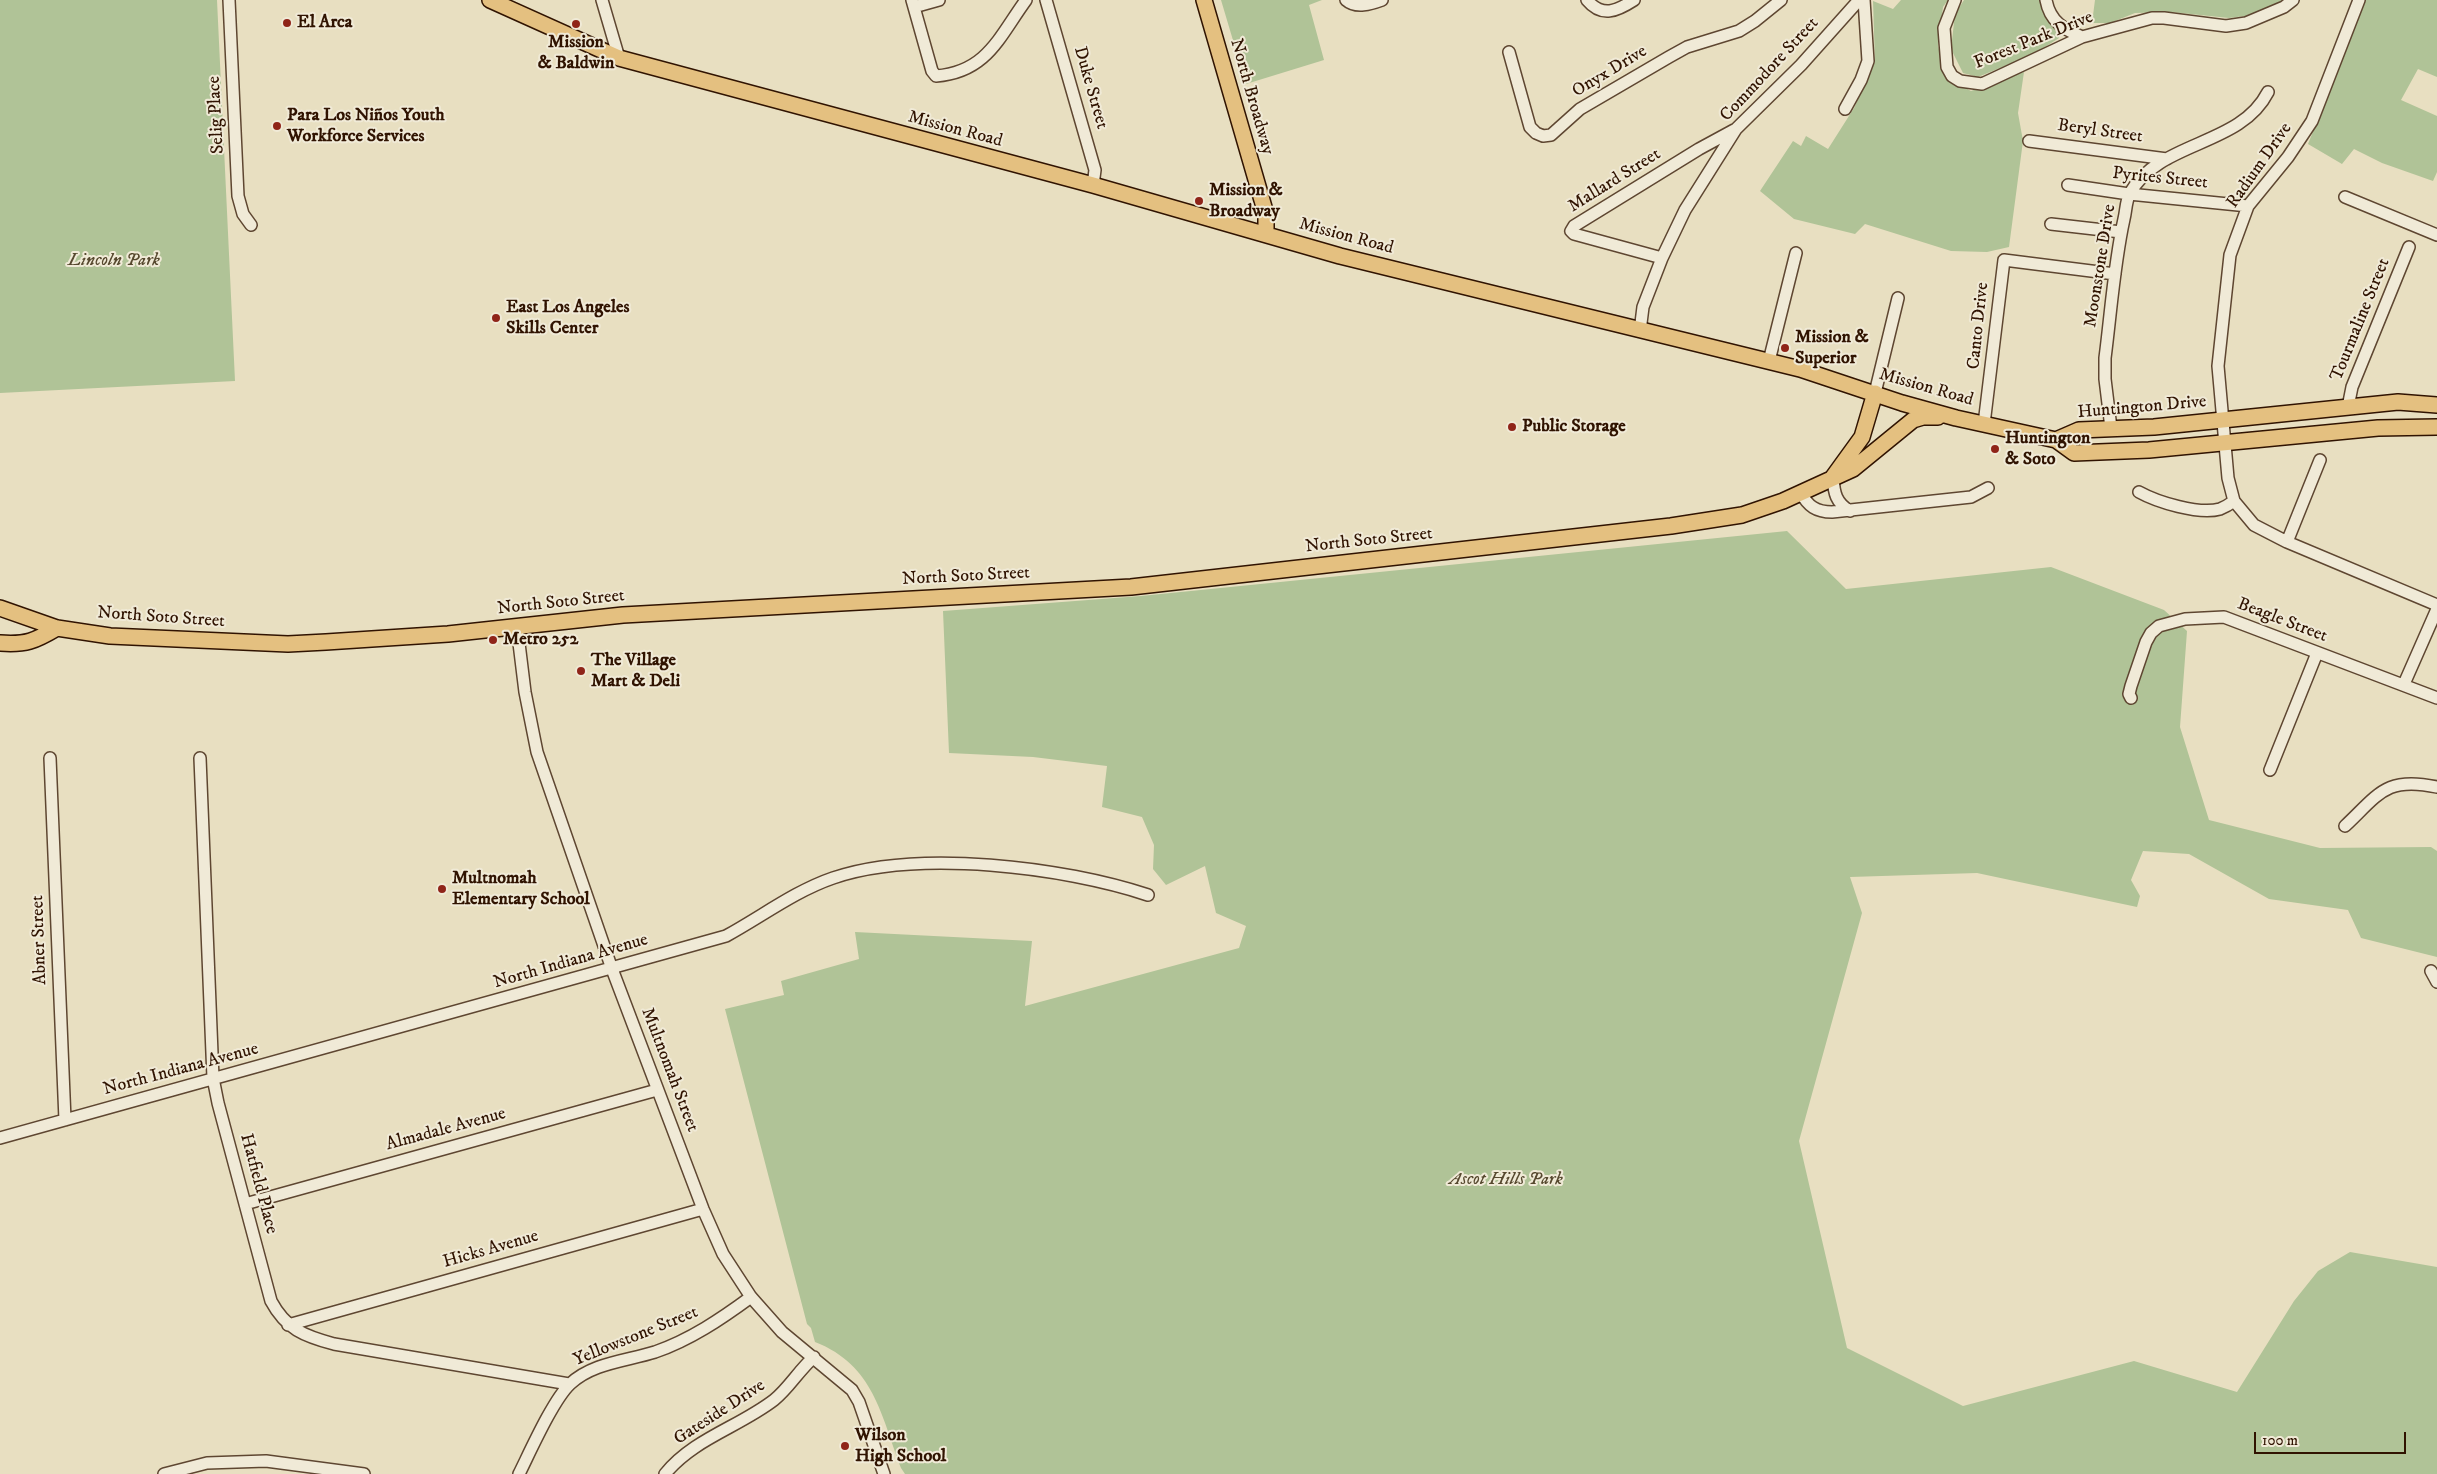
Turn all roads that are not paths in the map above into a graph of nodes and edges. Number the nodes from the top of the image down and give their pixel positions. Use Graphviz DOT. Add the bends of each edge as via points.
graph roads {
  1 [pos="230,0"];
  2 [pos="490,0"];
  3 [pos="602,0"];
  4 [pos="939,0"];
  5 [pos="1026,0"];
  6 [pos="1046,0"];
  7 [pos="1204,0"];
  8 [pos="1346,0"];
  9 [pos="1382,0"];
  10 [pos="1587,0"];
  11 [pos="1634,0"];
  12 [pos="1781,0"];
  13 [pos="1860,0"];
  14 [pos="1864,0"];
  15 [pos="1955,0"];
  16 [pos="2046,0"];
  17 [pos="2293,0"];
  18 [pos="2359,0"];
  19 [pos="913,4"];
  20 [pos="2082,36"];
  21 [pos="1509,52"];
  22 [pos="619,58"];
  23 [pos="2268,92"];
  24 [pos="1845,109"];
  25 [pos="1736,129"];
  26 [pos="2029,140"];
  27 [pos="2167,159"];
  28 [pos="1093,185"];
  29 [pos="2068,185"];
  30 [pos="2130,194"];
  31 [pos="2345,197"];
  32 [pos="2248,206"];
  33 [pos="251,224"];
  34 [pos="2051,224"];
  35 [pos="2121,232"];
  36 [pos="1266,234"];
  37 [pos="2437,235"];
  38 [pos="2409,247"];
  39 [pos="1796,253"];
  40 [pos="1662,258"];
  41 [pos="2115,274"];
  42 [pos="1898,298"];
  43 [pos="1640,331"];
  44 [pos="1768,361"];
  45 [pos="1875,393"];
  46 [pos="2437,405"];
  47 [pos="2348,407"];
  48 [pos="1956,418"];
  49 [pos="2224,419"];
  50 [pos="1984,424"];
  51 [pos="2437,427"];
  52 [pos="2111,428"];
  53 [pos="2056,440"];
  54 [pos="2224,443"];
  55 [pos="2320,460"];
  56 [pos="1833,478"];
  57 [pos="1988,488"];
  58 [pos="2138,492"];
  59 [pos="1801,493"];
  60 [pos="2234,502"];
  61 [pos="1850,511"];
  62 [pos="2287,542"];
  63 [pos="2437,605"];
  64 [pos="0,608"];
  65 [pos="2437,609"];
  66 [pos="517,627"];
  67 [pos="57,628"];
  68 [pos="0,643"];
  69 [pos="2317,653"];
  70 [pos="2404,684"];
  71 [pos="2130,698"];
  72 [pos="2437,698"];
  73 [pos="50,758"];
  74 [pos="200,758"];
  75 [pos="2270,770"];
  76 [pos="2437,787"];
  77 [pos="2345,826"];
  78 [pos="1148,895"];
  79 [pos="612,970"];
  80 [pos="2431,971"];
  81 [pos="2437,982"];
  82 [pos="213,1078"];
  83 [pos="658,1090"];
  84 [pos="65,1120"];
  85 [pos="0,1138"];
  86 [pos="245,1204"];
  87 [pos="703,1209"];
  88 [pos="751,1297"];
  89 [pos="288,1325"];
  90 [pos="814,1358"];
  91 [pos="569,1384"];
  92 [pos="164,1474"];
  93 [pos="364,1474"];
  94 [pos="519,1474"];
  95 [pos="665,1474"];
  96 [pos="884,1474"];
  1 -- 33 [label="street, Selig Place" via="238,196 243,214"];
  2 -- 22 [label="main road, Mission Road"];
  3 -- 22 [label="street"];
  4 -- 19 [label="street"];
  5 -- 19 [label="street" via="984,59 964,70 936,76"];
  6 -- 28 [label="street, Duke Street" via="1095,170"];
  7 -- 36 [label="main road, North Broadway" via="1266,214"];
  8 -- 9 [label="street" via="1351,4 1364,5"];
  10 -- 11 [label="street" via="1603,12"];
  12 -- 21 [label="street, Onyx Drive" via="1739,31 1687,47 1580,109 1551,135 1543,136 1530,127"];
  13 -- 25 [label="street, Commodore Street" via="1801,65"];
  14 -- 24 [label="street" via="1868,61"];
  15 -- 20 [label="street, Forest Park Drive" via="1944,28 1947,67 1952,76 1970,84 1993,80"];
  16 -- 20 [label="street" via="2053,19 2063,29"];
  17 -- 20 [label="street, Forest Park Drive" via="2246,23 2226,26 2152,18"];
  18 -- 32 [label="street, Radium Drive" via="2312,121"];
  22 -- 28 [label="main road, Mission Road"];
  23 -- 27 [label="street, Moonstone Drive" via="2254,113 2238,126"];
  25 -- 40 [label="street, Commodore Street" via="1684,210"];
  25 -- 40 [label="street, Mallard Street" via="1574,226 1571,231"];
  26 -- 27 [label="street, Beryl Street"];
  27 -- 30 [label="street, Moonstone Drive" via="2145,173"];
  28 -- 36 [label="main road, Mission Road"];
  29 -- 30 [label="street, Pyrites Street"];
  30 -- 32 [label="street, Pyrites Street"];
  30 -- 35 [label="street, Moonstone Drive"];
  31 -- 37 [label="street"];
  32 -- 49 [label="street, Radium Drive" via="2230,255 2226,282 2218,366"];
  34 -- 35 [label="street"];
  35 -- 41 [label="street, Moonstone Drive"];
  36 -- 43 [label="main road, Mission Road" via="1340,256"];
  38 -- 47 [label="street, Tourmaline Street" via="2352,387"];
  39 -- 44 [label="street"];
  40 -- 43 [label="street, Commodore Street" via="1643,307"];
  41 -- 50 [label="street, Canto Drive" via="2004,260"];
  41 -- 52 [label="street, Moonstone Drive" via="2105,358"];
  42 -- 45 [label="street"];
  43 -- 44 [label="main road, Mission Road"];
  44 -- 45 [label="main road, Mission Road"];
  45 -- 48 [label="main road, Mission Road"];
  45 -- 56 [label="main road, North Soto Street" via="1862,437"];
  46 -- 47 [label="main road, Huntington Drive" via="2398,402"];
  47 -- 49 [label="main road, Huntington Drive"];
  48 -- 50 [label="main road, Mission Road"];
  48 -- 56 [label="main road" via="1923,417 1913,420 1853,469"];
  49 -- 52 [label="main road, Huntington Drive"];
  49 -- 54 [label="street, Radium Drive"];
  50 -- 53 [label="main road, Mission Road"];
  51 -- 54 [label="main road, Huntington Drive" via="2378,428"];
  52 -- 53 [label="main road, Huntington Drive" via="2079,430"];
  53 -- 54 [label="main road, Huntington Drive" via="2074,453 2100,454"];
  54 -- 60 [label="street, Radium Drive"];
  55 -- 62 [label="street"];
  56 -- 59 [label="main road, North Soto Street"];
  56 -- 61 [label="street" via="1838,501"];
  57 -- 61 [label="street" via="1971,497"];
  58 -- 60 [label="street" via="2153,500 2198,510 2220,509"];
  59 -- 61 [label="street" via="1807,504 1824,512"];
  59 -- 66 [label="main road, North Soto Street" via="1742,515 1680,525 1131,587 623,615"];
  60 -- 62 [label="street" via="2254,525"];
  62 -- 63 [label="street"];
  64 -- 67 [label="main road, North Soto Street"];
  65 -- 70 [label="street"];
  66 -- 67 [label="main road, North Soto Street" via="288,644 110,636"];
  66 -- 79 [label="street, Multnomah Street" via="525,693 537,752"];
  67 -- 68 [label="main road" via="34,641"];
  69 -- 70 [label="street, Beagle Street"];
  69 -- 71 [label="street, Beagle Street" via="2224,617 2170,621 2151,633 2131,686"];
  69 -- 75 [label="street"];
  70 -- 72 [label="street, Beagle Street"];
  73 -- 84 [label="street, Abner Street"];
  74 -- 82 [label="street, Hatfield Place"];
  76 -- 77 [label="street" via="2395,784"];
  78 -- 79 [label="street, North Indiana Avenue" via="1066,875 998,866 869,868 831,878 726,936"];
  79 -- 82 [label="street, North Indiana Avenue"];
  79 -- 83 [label="street, Multnomah Street"];
  80 -- 81 [label="street"];
  82 -- 84 [label="street, North Indiana Avenue"];
  82 -- 86 [label="street, Hatfield Place"];
  83 -- 86 [label="street, Almadale Avenue"];
  83 -- 87 [label="street, Multnomah Street"];
  84 -- 85 [label="street, North Indiana Avenue"];
  86 -- 89 [label="street, Hatfield Place" via="271,1301"];
  87 -- 88 [label="street, Multnomah Street" via="724,1254"];
  87 -- 89 [label="street, Hicks Avenue"];
  88 -- 90 [label="street, Multnomah Street" via="782,1332"];
  88 -- 91 [label="street, Yellowstone Street" via="709,1327 683,1340 656,1352 588,1372"];
  89 -- 91 [label="street, Hatfield Place" via="334,1344"];
  90 -- 95 [label="street, Gateside Drive" via="774,1400 704,1441"];
  90 -- 96 [label="street, Multnomah Street" via="852,1390"];
  91 -- 94 [label="street, Yellowstone Street"];
  92 -- 93 [label="street" via="207,1463 266,1461"];
}
